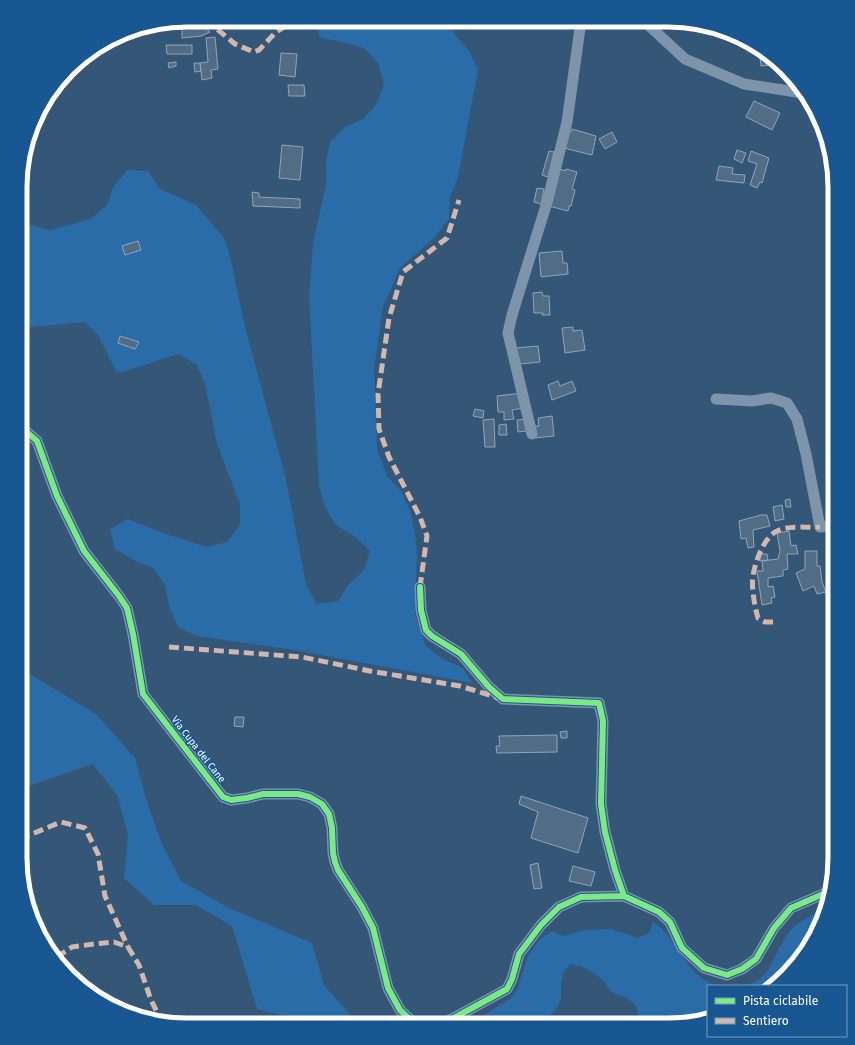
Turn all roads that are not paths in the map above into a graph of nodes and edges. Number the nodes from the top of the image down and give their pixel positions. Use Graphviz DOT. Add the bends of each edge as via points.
graph roads {
  1 [pos="580,27"];
  2 [pos="650,27"];
  3 [pos="797,92"];
  4 [pos="716,399"];
  5 [pos="27,432"];
  6 [pos="532,434"];
  7 [pos="828,526"];
  8 [pos="420,587"];
  9 [pos="824,894"];
  10 [pos="624,896"];
  11 [pos="408,1018"];
  12 [pos="454,1018"];
  1 -- 6 [label="street" via="568,122 508,333"];
  2 -- 3 [label="street" via="685,59 744,84"];
  4 -- 7 [label="street" via="752,402 771,398 786,403 797,419 820,527"];
  5 -- 11 [label="street, Via Cupa del Cane" via="37,441 57,496 84,551 127,608 143,694 223,797 231,800 263,794 298,794 322,804 329,814 332,828 334,862 373,928 388,988 400,1010"];
  8 -- 10 [label="street" via="421,610 426,630 462,654 489,687 503,699 599,703 603,722 602,811 605,832"];
  9 -- 10 [label="street" via="791,908 774,928 756,959 727,975 704,968 682,948 670,922 659,912"];
  10 -- 12 [label="street" via="581,897 559,907 541,925 519,954 507,989"];
}
